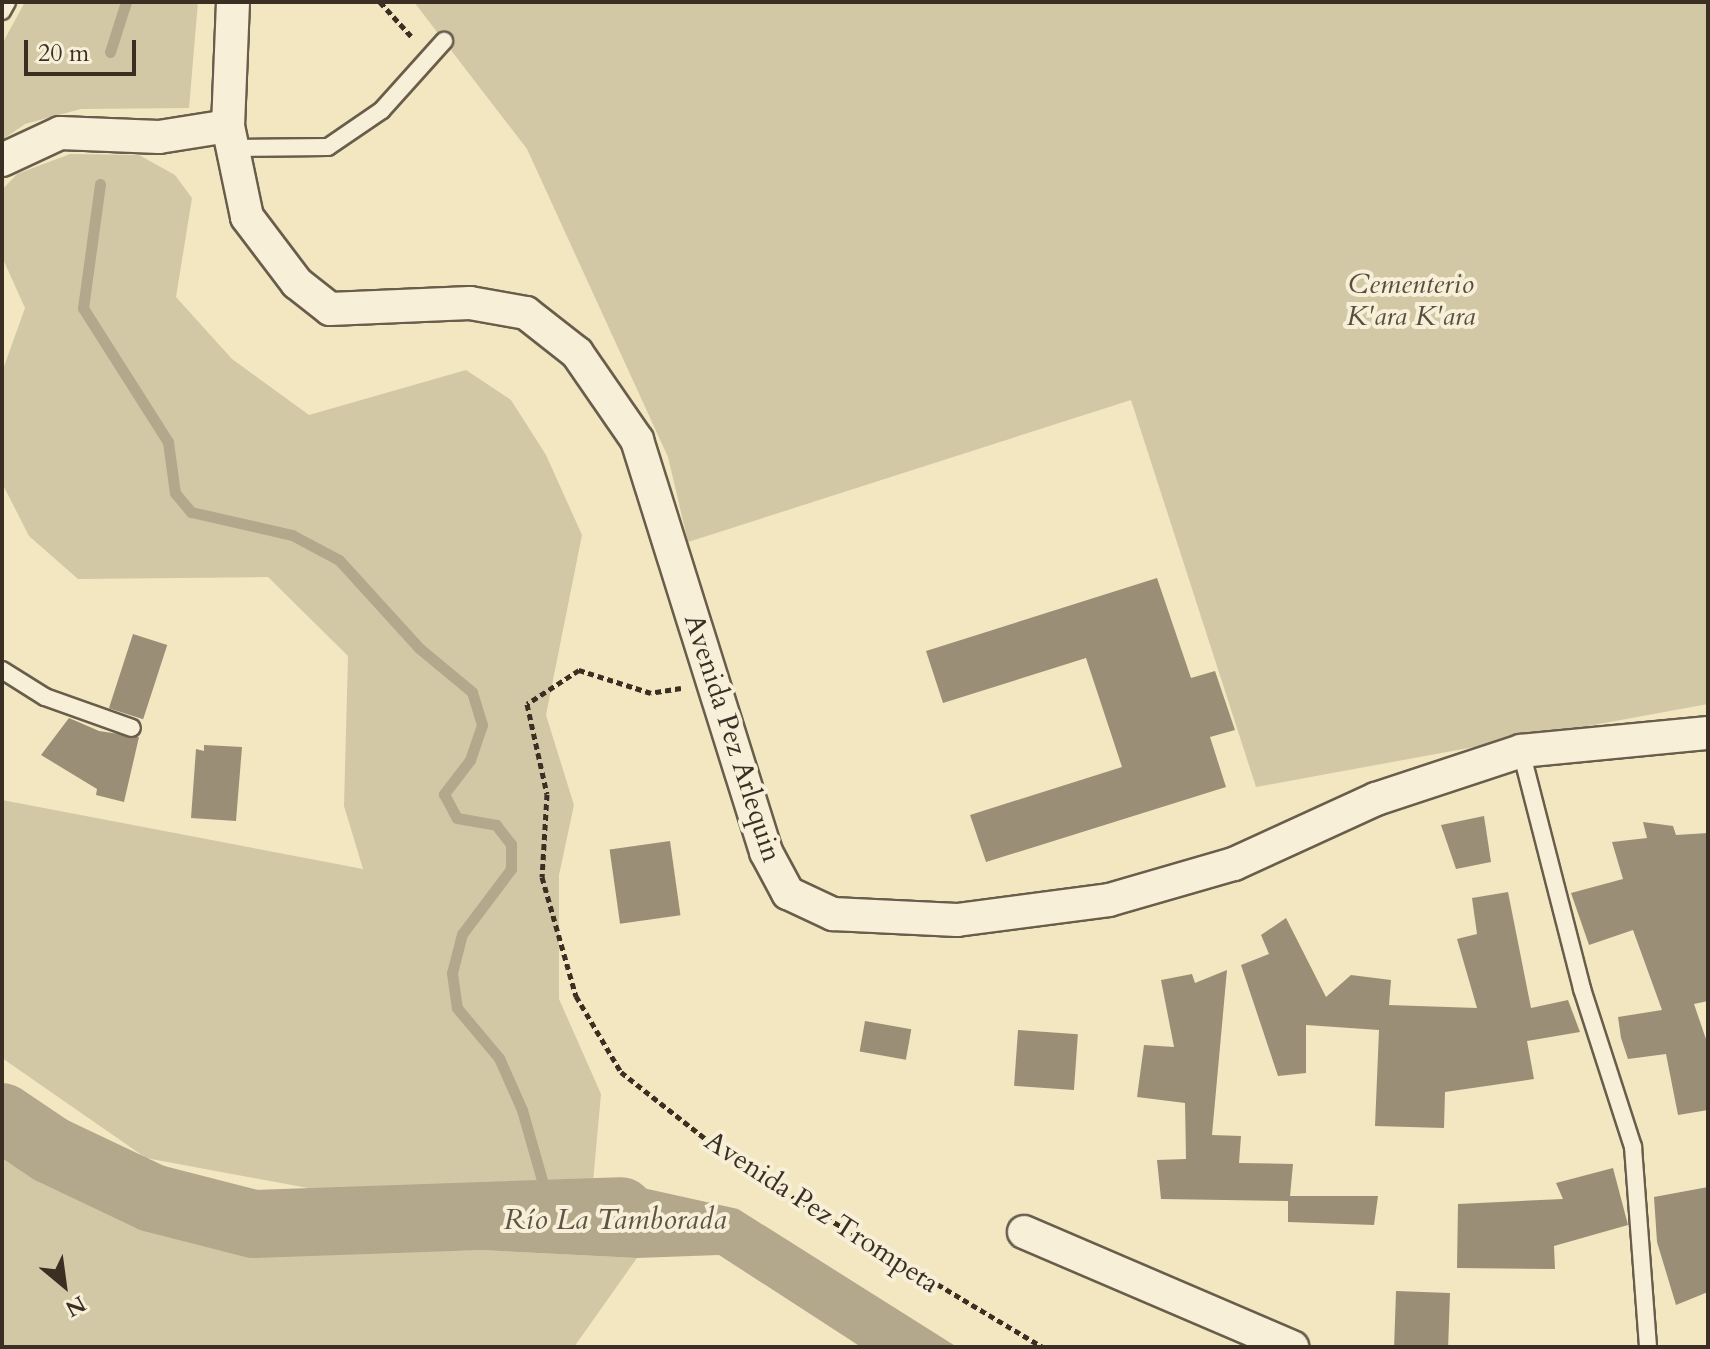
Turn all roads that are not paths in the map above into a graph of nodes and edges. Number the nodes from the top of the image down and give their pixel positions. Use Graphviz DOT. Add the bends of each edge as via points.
graph roads {
  1 [pos="7,2"];
  2 [pos="233,2"];
  3 [pos="2,11"];
  4 [pos="444,41"];
  5 [pos="230,137"];
  6 [pos="2,160"];
  7 [pos="2,670"];
  8 [pos="132,728"];
  9 [pos="1708,733"];
  10 [pos="1521,751"];
  11 [pos="1024,1232"];
  12 [pos="1292,1347"];
  13 [pos="1648,1347"];
  1 -- 3 [label="lane"];
  2 -- 5 [label="street, Avenida Pez Arlequin"];
  4 -- 5 [label="lane" via="382,110 328,147"];
  5 -- 6 [label="street" via="60,133"];
  5 -- 10 [label="street, Avenida Pez Arlequin" via="247,217 297,283 330,309 470,303 526,313 577,353 637,440 766,852 788,893 833,914 957,920 1109,900 1234,864 1376,799"];
  7 -- 8 [label="lane" via="45,697"];
  9 -- 10 [label="street, Avenida Pez Arlequin"];
  10 -- 13 [label="lane" via="1582,989 1633,1147"];
  11 -- 12 [label="street"];
}
